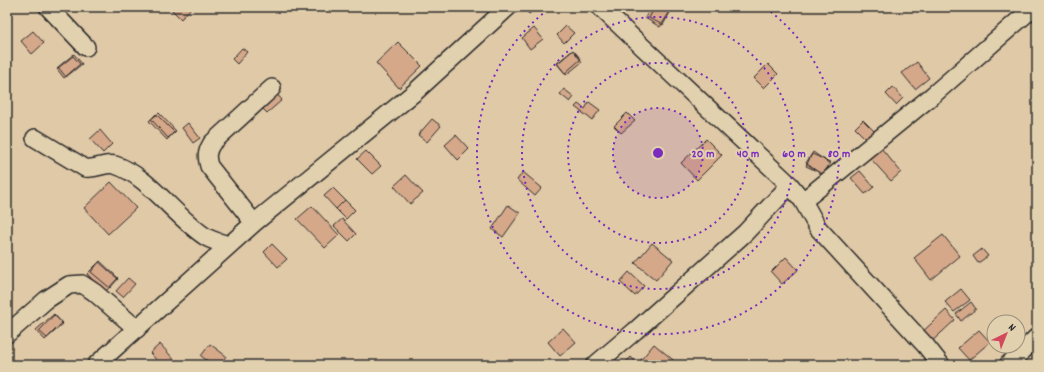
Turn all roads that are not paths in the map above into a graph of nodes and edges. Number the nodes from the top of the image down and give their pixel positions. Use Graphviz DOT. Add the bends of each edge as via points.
graph roads {
  1 [pos="48,7"];
  2 [pos="508,7"];
  3 [pos="600,7"];
  4 [pos="1034,7"];
  5 [pos="86,47"];
  6 [pos="272,88"];
  7 [pos="35,138"];
  8 [pos="790,185"];
  9 [pos="803,201"];
  10 [pos="254,223"];
  11 [pos="229,245"];
  12 [pos="137,329"];
  13 [pos="7,334"];
  14 [pos="1037,336"];
  15 [pos="96,365"];
  16 [pos="595,365"];
  17 [pos="941,365"];
  18 [pos="1008,365"];
  1 -- 5 [label="street"];
  2 -- 10 [label="street" via="415,92"];
  3 -- 8 [label="street"];
  4 -- 9 [label="street" via="933,95"];
  6 -- 10 [label="street" via="212,143 207,151 206,159 209,166"];
  7 -- 11 [label="street" via="85,168 94,169 110,164 133,174 207,237"];
  8 -- 9 [label="street"];
  8 -- 16 [label="street" via="745,233"];
  9 -- 17 [label="street" via="818,228"];
  10 -- 11 [label="street"];
  11 -- 12 [label="street"];
  12 -- 13 [label="street" via="82,284 70,285 46,300"];
  12 -- 15 [label="street"];
  14 -- 18 [label="street"];
}
